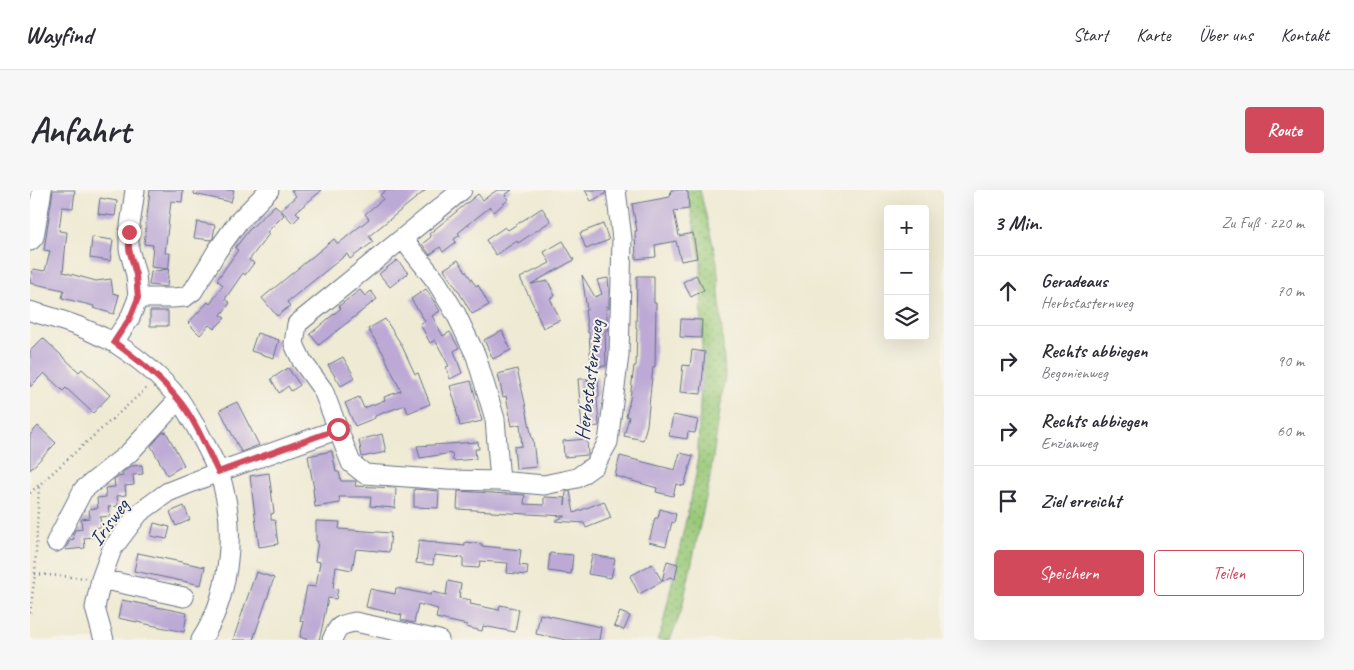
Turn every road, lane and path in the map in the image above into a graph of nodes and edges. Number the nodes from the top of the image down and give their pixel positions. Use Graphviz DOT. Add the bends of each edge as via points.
graph roads {
  1 [pos="42,190"];
  2 [pos="135,190"];
  3 [pos="269,190"];
  4 [pos="462,190"];
  5 [pos="616,190"];
  6 [pos="403,239"];
  7 [pos="30,241"];
  8 [pos="138,298"];
  9 [pos="30,311"];
  10 [pos="114,342"];
  11 [pos="158,378"];
  12 [pos="178,399"];
  13 [pos="338,429"];
  14 [pos="218,472"];
  15 [pos="500,481"];
  16 [pos="39,485"];
  17 [pos="30,493"];
  18 [pos="56,542"];
  19 [pos="35,574"];
  20 [pos="101,579"];
  21 [pos="184,596"];
  22 [pos="30,613"];
  23 [pos="204,639"];
  24 [pos="104,640"];
  25 [pos="332,640"];
  26 [pos="439,640"];
  1 -- 7 [label="street" via="34,237"];
  2 -- 8 [label="street" via="129,249"];
  3 -- 8 [label="street" via="238,222 193,291 185,297"];
  4 -- 6 [label="street, Herbstasternweg"];
  5 -- 15 [label="street, Herbstasternweg" via="622,239 619,355 608,442 595,465 577,478 544,485"];
  6 -- 13 [label="street, Herbstasternweg" via="297,324 294,344 323,390"];
  6 -- 15 [label="street" via="436,281 476,356 494,419"];
  8 -- 10 [label="street" via="130,318"];
  9 -- 10 [label="street" via="78,326"];
  10 -- 11 [label="street"];
  11 -- 12 [label="street"];
  11 -- 16 [label="path"];
  12 -- 14 [label="street"];
  12 -- 18 [label="street" via="129,453 83,490"];
  13 -- 14 [label="street"];
  13 -- 15 [label="street, Herbstasternweg" via="351,463 365,474"];
  14 -- 20 [label="street, Irisweg" via="168,492 139,514 112,549"];
  14 -- 23 [label="street" via="229,527 228,569 218,608"];
  16 -- 17 [label="path"];
  16 -- 19 [label="path"];
  19 -- 20 [label="path"];
  19 -- 22 [label="path"];
  20 -- 21 [label="street"];
  20 -- 24 [label="street, Irisweg" via="95,608"];
  25 -- 26 [label="street" via="341,624 355,622"];
}
